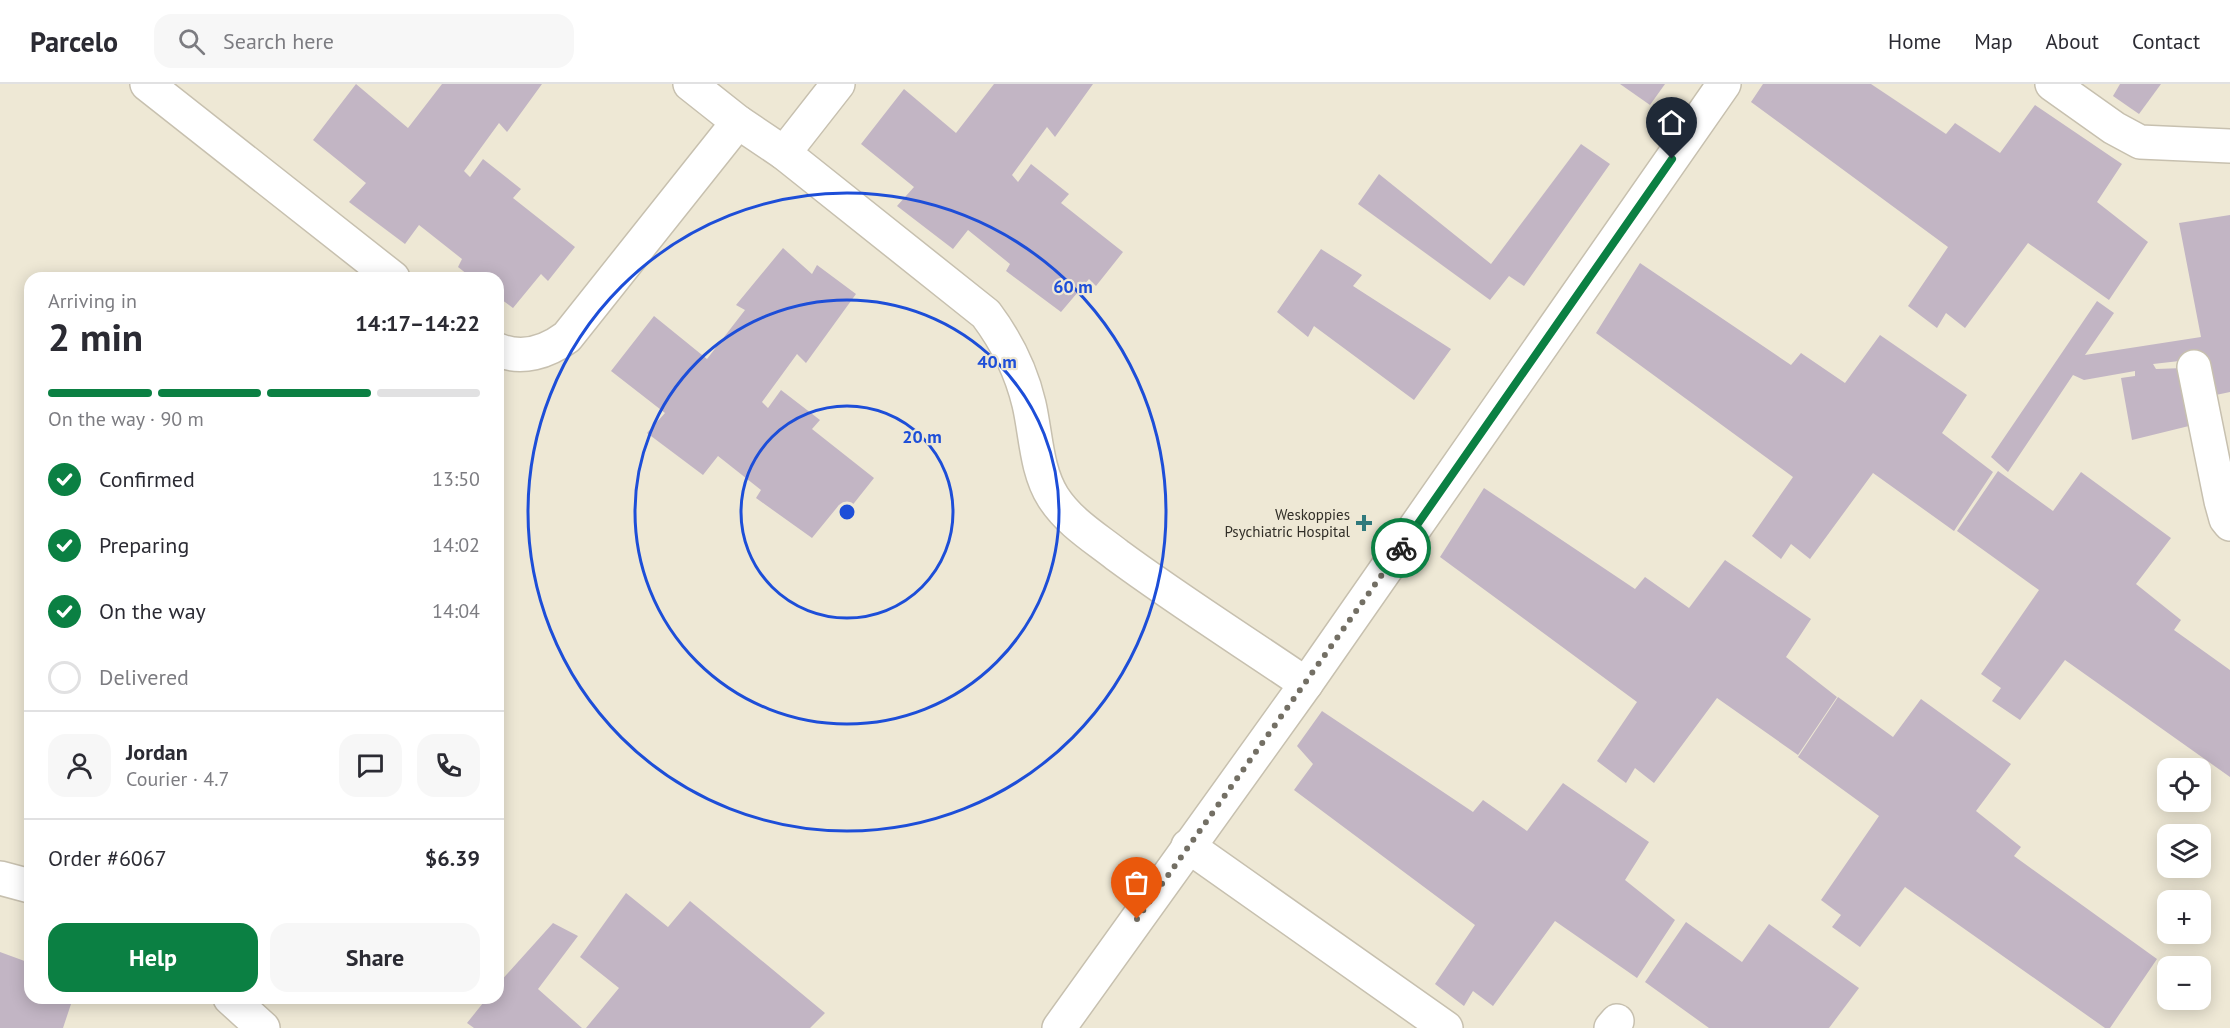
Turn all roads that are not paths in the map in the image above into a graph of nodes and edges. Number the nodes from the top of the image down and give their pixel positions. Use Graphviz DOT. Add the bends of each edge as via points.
graph roads {
  1 [pos="147,84"];
  2 [pos="690,84"];
  3 [pos="838,84"];
  4 [pos="1724,84"];
  5 [pos="2052,84"];
  6 [pos="738,122"];
  7 [pos="2230,146"];
  8 [pos="784,153"];
  9 [pos="385,272"];
  10 [pos="504,351"];
  11 [pos="2194,367"];
  12 [pos="2230,524"];
  13 [pos="1306,684"];
  14 [pos="1188,846"];
  15 [pos="0,878"];
  16 [pos="24,884"];
  17 [pos="237,1004"];
  18 [pos="263,1028"];
  19 [pos="1059,1028"];
  20 [pos="1446,1028"];
  1 -- 9 [label="street"];
  2 -- 6 [label="street"];
  3 -- 8 [label="street"];
  4 -- 13 [label="street"];
  5 -- 7 [label="street" via="2140,142"];
  6 -- 8 [label="street"];
  6 -- 10 [label="street" via="567,337 551,348 524,354"];
  8 -- 13 [label="street" via="986,314 1005,339 1020,374 1038,456 1053,496 1074,523"];
  11 -- 12 [label="street" via="2221,501"];
  13 -- 14 [label="street"];
  14 -- 19 [label="street"];
  14 -- 20 [label="street"];
  15 -- 16 [label="street"];
  17 -- 18 [label="street"];
}
